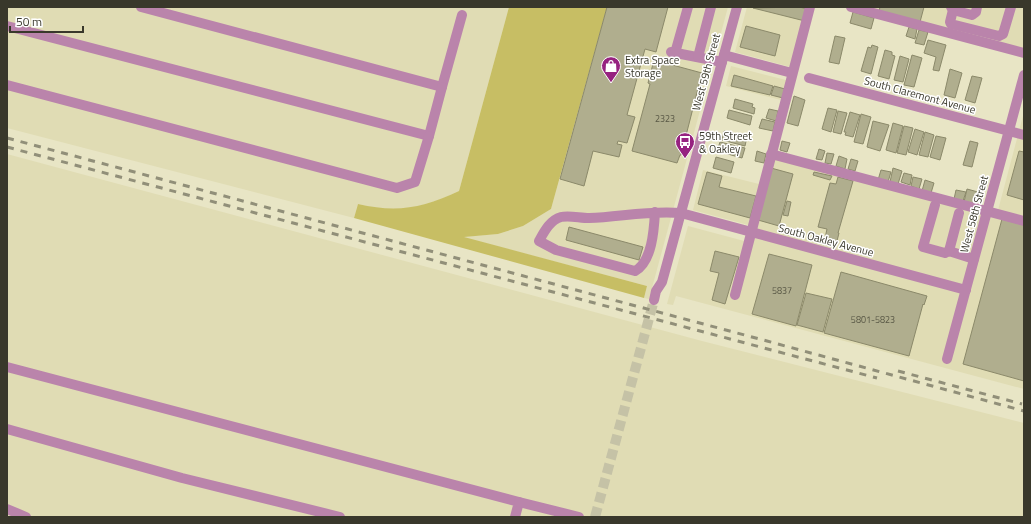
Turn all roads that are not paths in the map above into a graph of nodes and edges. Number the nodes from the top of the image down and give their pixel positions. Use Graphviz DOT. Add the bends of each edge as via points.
graph roads {
  1 [pos="141,7"];
  2 [pos="688,7"];
  3 [pos="711,7"];
  4 [pos="737,7"];
  5 [pos="810,7"];
  6 [pos="851,7"];
  7 [pos="977,7"];
  8 [pos="1010,7"];
  9 [pos="952,9"];
  10 [pos="462,15"];
  11 [pos="7,26"];
  12 [pos="1024,53"];
  13 [pos="698,57"];
  14 [pos="723,59"];
  15 [pos="792,73"];
  16 [pos="1024,75"];
  17 [pos="809,78"];
  18 [pos="7,84"];
  19 [pos="442,87"];
  20 [pos="1009,131"];
  21 [pos="1024,135"];
  22 [pos="429,136"];
  23 [pos="771,154"];
  24 [pos="935,205"];
  25 [pos="987,211"];
  26 [pos="655,212"];
  27 [pos="959,213"];
  28 [pos="680,214"];
  29 [pos="1024,221"];
  30 [pos="751,232"];
  31 [pos="949,251"];
  32 [pos="974,259"];
  33 [pos="966,290"];
  34 [pos="735,295"];
  35 [pos="657,301"];
  36 [pos="948,359"];
  37 [pos="7,367"];
  38 [pos="7,429"];
  39 [pos="519,502"];
  40 [pos="7,509"];
  41 [pos="26,517"];
  42 [pos="340,517"];
  43 [pos="515,517"];
  44 [pos="579,517"];
  1 -- 19 [label="street"];
  2 -- 13 [label="street" via="673,52"];
  3 -- 13 [label="street"];
  4 -- 14 [label="street, West 59th Street"];
  5 -- 15 [label="street"];
  6 -- 12 [label="street"];
  7 -- 9 [label="street" via="972,15"];
  8 -- 9 [label="street" via="1003,34 999,36 951,24"];
  10 -- 19 [label="street"];
  11 -- 22 [label="street"];
  13 -- 14 [label="street"];
  14 -- 15 [label="street"];
  14 -- 28 [label="street, West 59th Street"];
  15 -- 23 [label="street"];
  16 -- 20 [label="street, West 58th Street"];
  17 -- 20 [label="street, South Claremont Avenue"];
  18 -- 22 [label="street" via="397,188 416,182"];
  19 -- 22 [label="street"];
  20 -- 21 [label="street, South Claremont Avenue"];
  20 -- 25 [label="street, West 58th Street"];
  23 -- 25 [label="street"];
  23 -- 30 [label="street"];
  24 -- 31 [label="street" via="923,247 946,253"];
  25 -- 29 [label="street"];
  25 -- 32 [label="street, West 58th Street"];
  26 -- 26 [label="street, South Oakley Avenue" via="589,218 561,217 547,227 539,241 556,250 635,271 641,268 647,254 654,230"];
  26 -- 28 [label="street, South Oakley Avenue"];
  27 -- 31 [label="street"];
  28 -- 30 [label="street, South Oakley Avenue"];
  28 -- 35 [label="street, West 59th Street" via="662,282 656,291"];
  30 -- 33 [label="street, South Oakley Avenue"];
  30 -- 34 [label="street"];
  31 -- 32 [label="street"];
  32 -- 33 [label="street, West 58th Street"];
  33 -- 36 [label="street, West 58th Street"];
  37 -- 39 [label="street"];
  38 -- 42 [label="street" via="182,478"];
  39 -- 43 [label="street"];
  39 -- 44 [label="street"];
  40 -- 41 [label="street"];
}
